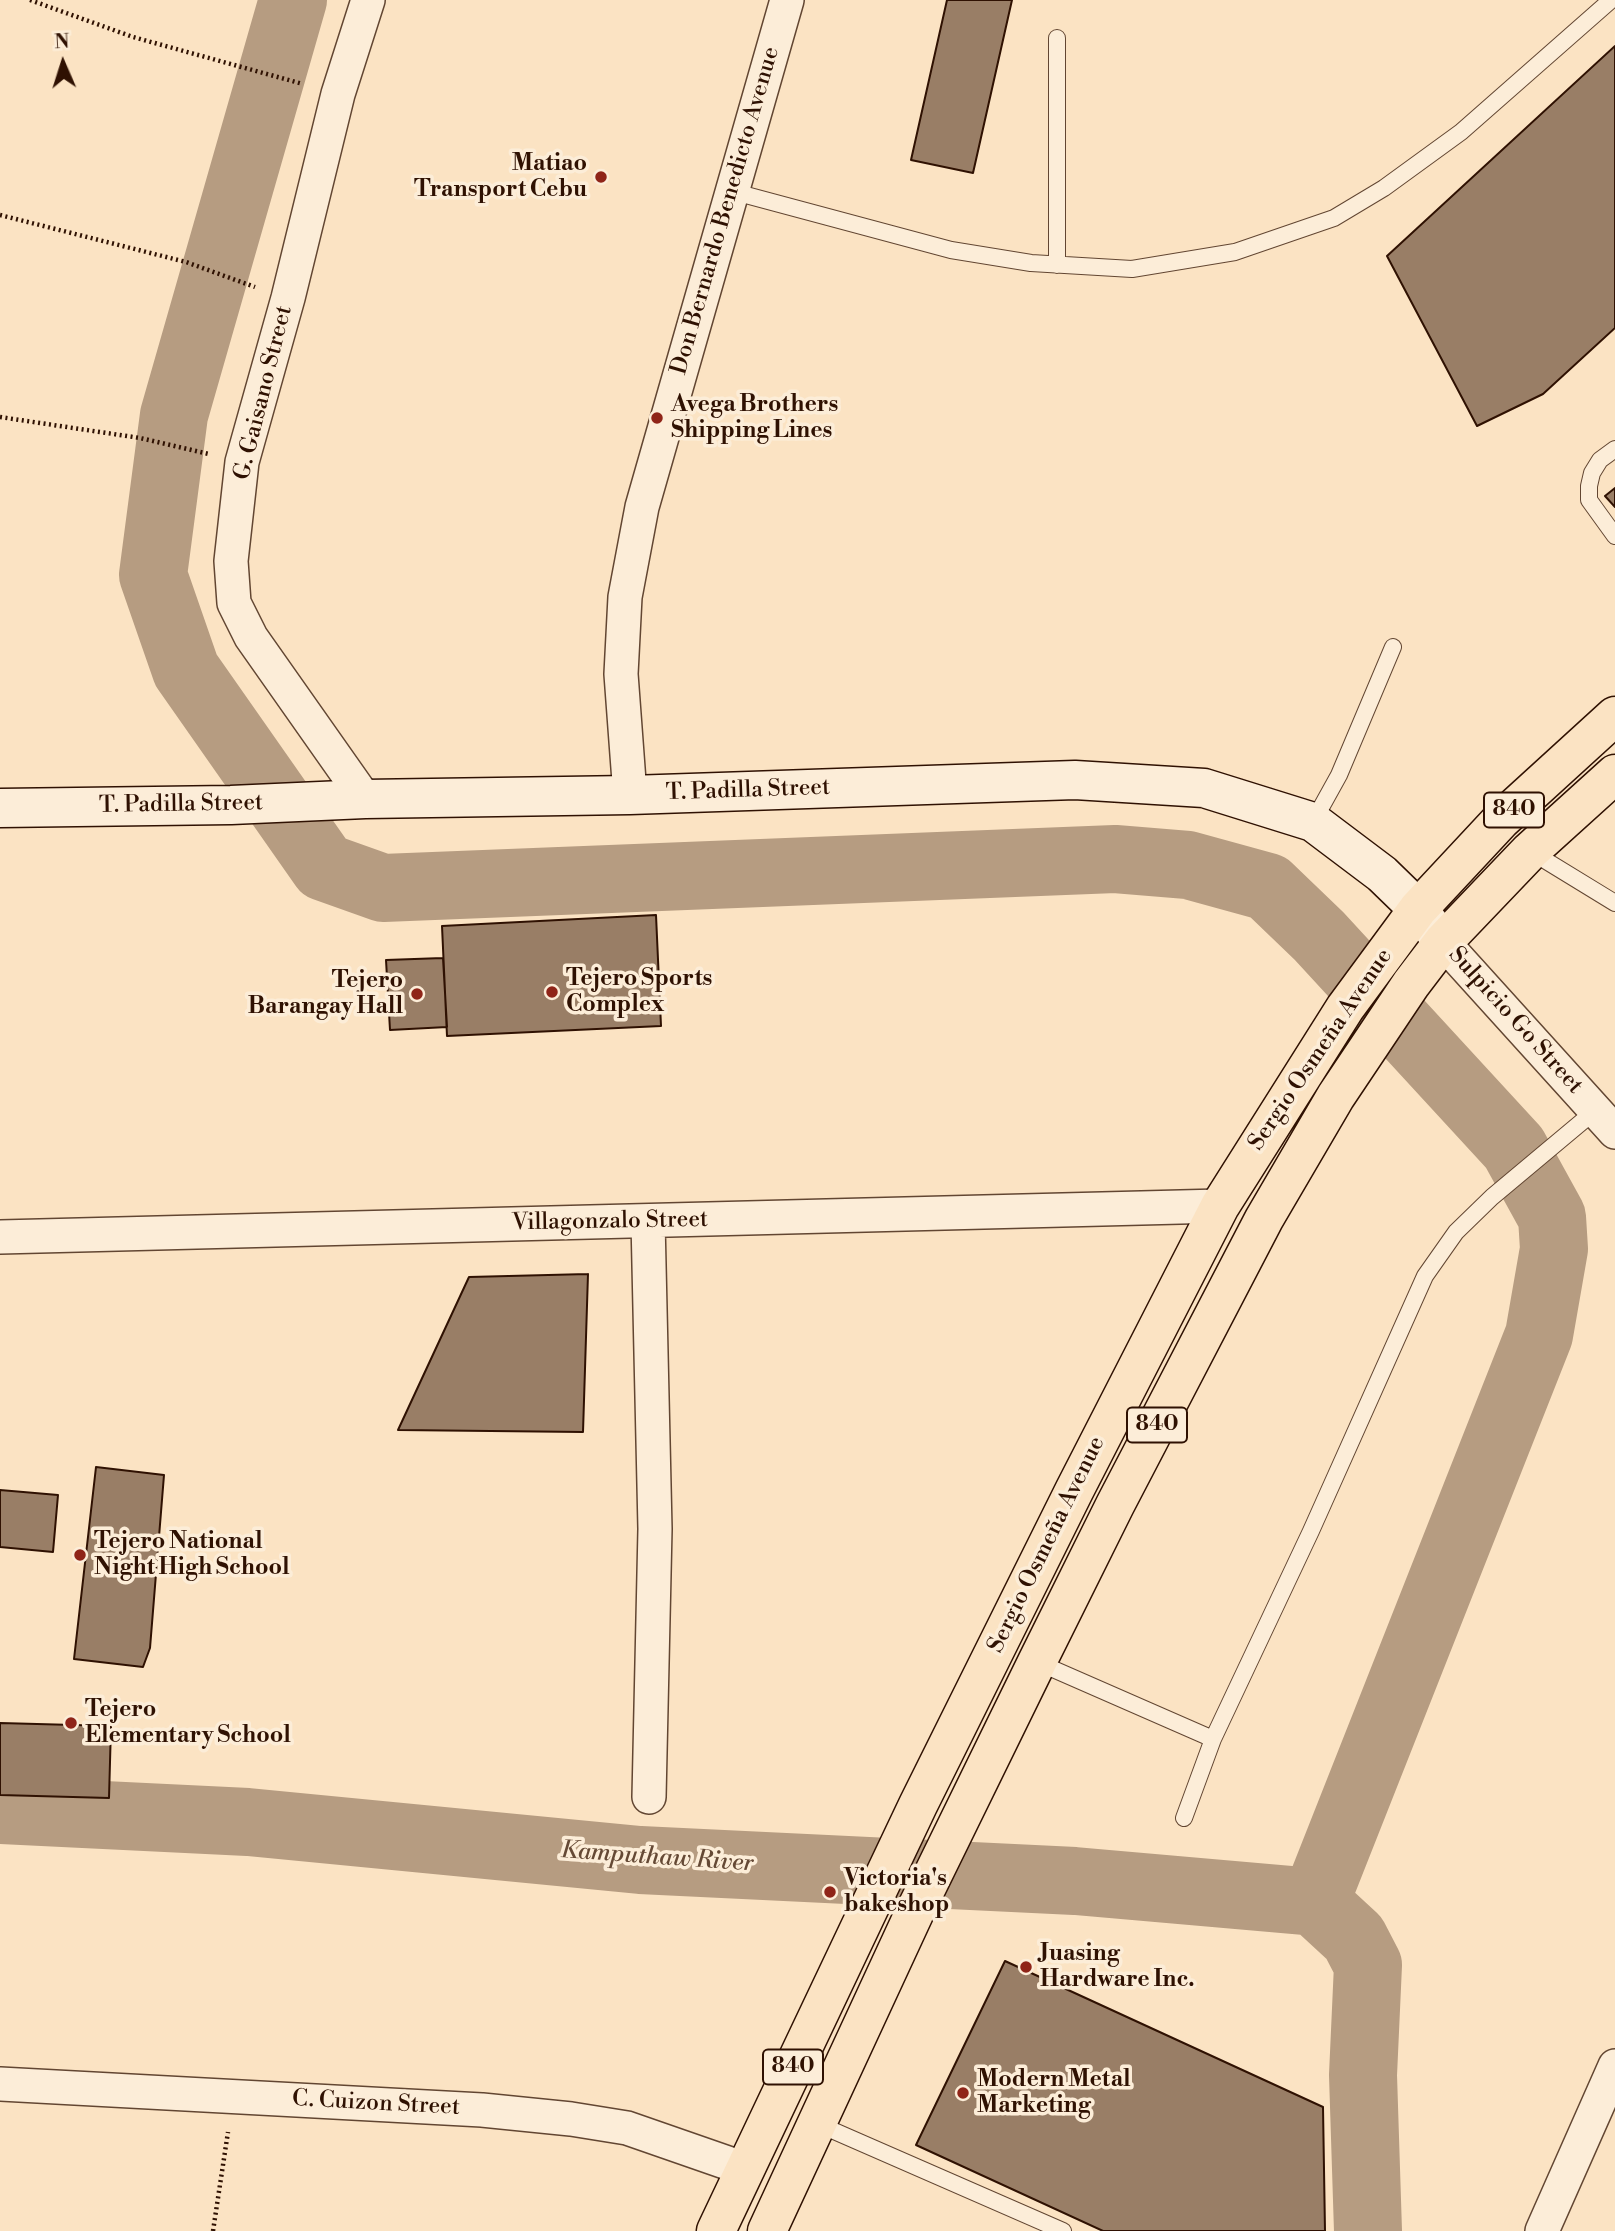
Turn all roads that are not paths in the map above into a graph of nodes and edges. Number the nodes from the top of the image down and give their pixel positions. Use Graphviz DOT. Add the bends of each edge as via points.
graph roads {
  1 [pos="368,0"];
  2 [pos="787,0"];
  3 [pos="1611,0"];
  4 [pos="1057,38"];
  5 [pos="731,191"];
  6 [pos="1057,265"];
  7 [pos="1615,449"];
  8 [pos="1615,536"];
  9 [pos="1393,647"];
  10 [pos="1615,716"];
  11 [pos="1615,774"];
  12 [pos="630,795"];
  13 [pos="365,799"];
  14 [pos="0,807"];
  15 [pos="1313,822"];
  16 [pos="1530,851"];
  17 [pos="1615,903"];
  18 [pos="1418,909"];
  19 [pos="1443,942"];
  20 [pos="1605,1121"];
  21 [pos="1220,1206"];
  22 [pos="648,1221"];
  23 [pos="0,1237"];
  24 [pos="1037,1662"];
  25 [pos="1213,1739"];
  26 [pos="649,1797"];
  27 [pos="1184,1818"];
  28 [pos="1615,2066"];
  29 [pos="0,2084"];
  30 [pos="818,2124"];
  31 [pos="745,2169"];
  32 [pos="716,2231"];
  33 [pos="767,2231"];
  34 [pos="1063,2231"];
  35 [pos="1542,2231"];
  1 -- 13 [label="street, G. Gaisano Street" via="338,94 242,462 231,561 234,603 251,637"];
  2 -- 5 [label="street, Don Bernardo Benedicto Avenue"];
  3 -- 6 [label="lane" via="1461,132 1334,218 1235,252 1132,270"];
  4 -- 6 [label="lane"];
  5 -- 6 [label="lane" via="951,250"];
  5 -- 12 [label="street, Don Bernardo Benedicto Avenue" via="642,507 625,597 621,674"];
  7 -- 8 [label="lane" via="1600,460 1589,486 1589,500"];
  9 -- 15 [label="lane" via="1339,775"];
  10 -- 18 [label="highway, Sergio Osmeña Avenue / 840" via="1502,820"];
  11 -- 16 [label="highway, Sergio Osmeña Avenue / 840"];
  12 -- 13 [label="street, T. Padilla Street"];
  12 -- 15 [label="street, T. Padilla Street" via="1075,780 1204,788"];
  13 -- 14 [label="street, T. Padilla Street"];
  15 -- 18 [label="street, T. Padilla Street" via="1382,874"];
  16 -- 17 [label="lane"];
  16 -- 19 [label="highway, Sergio Osmeña Avenue / 840"];
  18 -- 19 [label="street, T. Padilla Street"];
  18 -- 21 [label="highway, Sergio Osmeña Avenue / 840" via="1345,1008"];
  19 -- 20 [label="street, Sulpicio Go Street"];
  19 -- 24 [label="highway, Sergio Osmeña Avenue / 840" via="1336,1096 1264,1219"];
  20 -- 25 [label="lane" via="1549,1149 1492,1197 1456,1232 1426,1276"];
  21 -- 22 [label="street, Villagonzalo Street"];
  21 -- 31 [label="highway, Sergio Osmeña Avenue / 840" via="918,1805"];
  22 -- 23 [label="street, Villagonzalo Street"];
  22 -- 26 [label="street" via="655,1529"];
  24 -- 25 [label="lane"];
  24 -- 30 [label="highway, Sergio Osmeña Avenue / 840"];
  25 -- 27 [label="lane"];
  28 -- 35 [label="street"];
  29 -- 31 [label="street, C. Cuizon Street" via="482,2110 571,2119 627,2127"];
  30 -- 33 [label="highway, Sergio Osmeña Avenue / 840"];
  30 -- 34 [label="lane"];
  31 -- 32 [label="highway, Sergio Osmeña Avenue / 840"];
}
